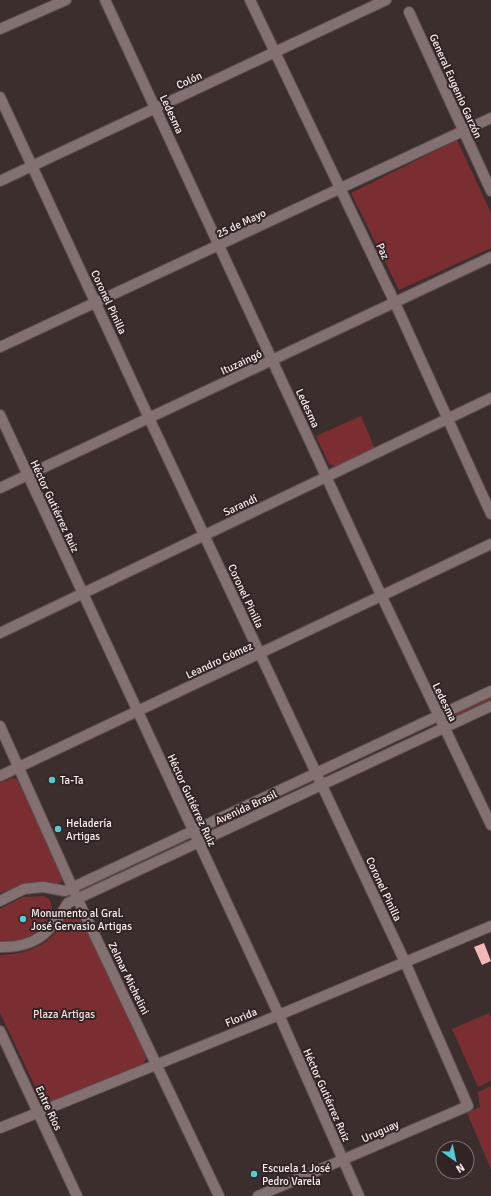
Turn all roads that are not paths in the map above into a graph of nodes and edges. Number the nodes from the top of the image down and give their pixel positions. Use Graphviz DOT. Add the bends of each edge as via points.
graph roads {
  1 [pos="66,0"];
  2 [pos="105,0"];
  3 [pos="250,0"];
  4 [pos="386,0"];
  5 [pos="409,12"];
  6 [pos="0,29"];
  7 [pos="275,53"];
  8 [pos="0,96"];
  9 [pos="156,109"];
  10 [pos="491,118"];
  11 [pos="463,132"];
  12 [pos="32,166"];
  13 [pos="0,181"];
  14 [pos="340,189"];
  15 [pos="491,191"];
  16 [pos="220,246"];
  17 [pos="491,257"];
  18 [pos="96,302"];
  19 [pos="395,303"];
  20 [pos="0,347"];
  21 [pos="273,360"];
  22 [pos="491,398"];
  23 [pos="0,415"];
  24 [pos="149,418"];
  25 [pos="447,420"];
  26 [pos="28,475"];
  27 [pos="327,477"];
  28 [pos="0,488"];
  29 [pos="491,514"];
  30 [pos="204,535"];
  31 [pos="491,544"];
  32 [pos="82,593"];
  33 [pos="382,597"];
  34 [pos="0,633"];
  35 [pos="260,654"];
  36 [pos="491,691"];
  37 [pos="491,706"];
  38 [pos="137,712"];
  39 [pos="438,716"];
  40 [pos="0,726"];
  41 [pos="444,728"];
  42 [pos="19,768"];
  43 [pos="316,773"];
  44 [pos="0,776"];
  45 [pos="322,785"];
  46 [pos="491,825"];
  47 [pos="193,830"];
  48 [pos="198,843"];
  49 [pos="72,887"];
  50 [pos="77,898"];
  51 [pos="0,901"];
  52 [pos="491,926"];
  53 [pos="0,947"];
  54 [pos="405,962"];
  55 [pos="279,1015"];
  56 [pos="0,1031"];
  57 [pos="157,1064"];
  58 [pos="468,1106"];
  59 [pos="38,1113"];
  60 [pos="0,1128"];
  61 [pos="342,1161"];
  62 [pos="76,1196"];
  63 [pos="218,1196"];
  64 [pos="258,1196"];
  65 [pos="359,1196"];
  1 -- 6 [label="street"];
  2 -- 9 [label="street, Ledesma"];
  3 -- 7 [label="street, Paz"];
  4 -- 7 [label="street, Colón"];
  5 -- 11 [label="street, General Eugenio Garzón"];
  7 -- 9 [label="street, Colón"];
  7 -- 14 [label="street, Paz"];
  8 -- 12 [label="street, Coronel Pinilla"];
  9 -- 12 [label="street, Colón"];
  9 -- 16 [label="street, Ledesma"];
  10 -- 11 [label="street, 25 de Mayo"];
  11 -- 14 [label="street, 25 de Mayo"];
  11 -- 15 [label="street, General Eugenio Garzón"];
  12 -- 13 [label="street, Colón"];
  12 -- 18 [label="street, Coronel Pinilla"];
  14 -- 16 [label="street, 25 de Mayo"];
  14 -- 19 [label="street, Paz"];
  16 -- 18 [label="street, 25 de Mayo"];
  16 -- 21 [label="street, Ledesma"];
  17 -- 19 [label="street, Ituzaingó"];
  18 -- 20 [label="street, 25 de Mayo"];
  18 -- 24 [label="street, Coronel Pinilla"];
  19 -- 21 [label="street, Ituzaingó"];
  19 -- 25 [label="street, Paz"];
  21 -- 24 [label="street, Ituzaingó"];
  21 -- 27 [label="street, Ledesma"];
  22 -- 25 [label="street, Sarandí"];
  23 -- 26 [label="street, Héctor Gutiérrez Ruiz"];
  24 -- 26 [label="street, Ituzaingó"];
  24 -- 30 [label="street, Coronel Pinilla"];
  25 -- 27 [label="street, Sarandí"];
  25 -- 29 [label="street, Paz"];
  26 -- 28 [label="street, Ituzaingó"];
  26 -- 32 [label="street, Héctor Gutiérrez Ruiz"];
  27 -- 30 [label="street, Sarandí"];
  27 -- 33 [label="street, Ledesma"];
  30 -- 32 [label="street, Sarandí"];
  30 -- 35 [label="street, Coronel Pinilla"];
  31 -- 33 [label="street, Leandro Gómez"];
  32 -- 34 [label="street, Sarandí"];
  32 -- 38 [label="street, Héctor Gutiérrez Ruiz"];
  33 -- 35 [label="street, Leandro Gómez"];
  33 -- 39 [label="street, Ledesma"];
  35 -- 38 [label="street, Leandro Gómez"];
  35 -- 43 [label="street, Coronel Pinilla"];
  36 -- 39 [label="street, Avenida Brasil"];
  37 -- 41 [label="street, Avenida Brasil"];
  38 -- 42 [label="street, Leandro Gómez"];
  38 -- 47 [label="street, Héctor Gutiérrez Ruiz"];
  39 -- 41 [label="street, Ledesma"];
  39 -- 43 [label="street, Avenida Brasil"];
  40 -- 42 [label="street, Zelmar Michelini"];
  41 -- 45 [label="street, Avenida Brasil"];
  41 -- 46 [label="street, Ledesma"];
  42 -- 44 [label="street, Leandro Gómez"];
  42 -- 49 [label="street, Zelmar Michelini"];
  43 -- 45 [label="street, Coronel Pinilla"];
  43 -- 47 [label="street, Avenida Brasil"];
  45 -- 48 [label="street, Avenida Brasil"];
  45 -- 54 [label="street, Coronel Pinilla"];
  47 -- 48 [label="street, Héctor Gutiérrez Ruiz"];
  47 -- 49 [label="street, Avenida Brasil"];
  48 -- 50 [label="street, Avenida Brasil"];
  48 -- 55 [label="street, Héctor Gutiérrez Ruiz"];
  49 -- 50 [label="street, Zelmar Michelini"];
  49 -- 51 [label="street, Avenida Brasil" via="65,891 24,889"];
  50 -- 53 [label="street, Avenida Brasil" via="68,903 41,938 27,945"];
  50 -- 57 [label="street, Zelmar Michelini"];
  52 -- 54 [label="street, Florida"];
  54 -- 55 [label="street, Florida"];
  54 -- 58 [label="street, Coronel Pinilla"];
  55 -- 57 [label="street, Florida"];
  55 -- 61 [label="street, Héctor Gutiérrez Ruiz"];
  56 -- 59 [label="street, Entre Ríos"];
  57 -- 59 [label="street, Florida"];
  57 -- 63 [label="street, Zelmar Michelini"];
  58 -- 61 [label="street, Uruguay"];
  59 -- 60 [label="street, Florida"];
  59 -- 62 [label="street, Entre Ríos"];
  61 -- 64 [label="street, Uruguay"];
  61 -- 65 [label="street, Héctor Gutiérrez Ruiz"];
}
